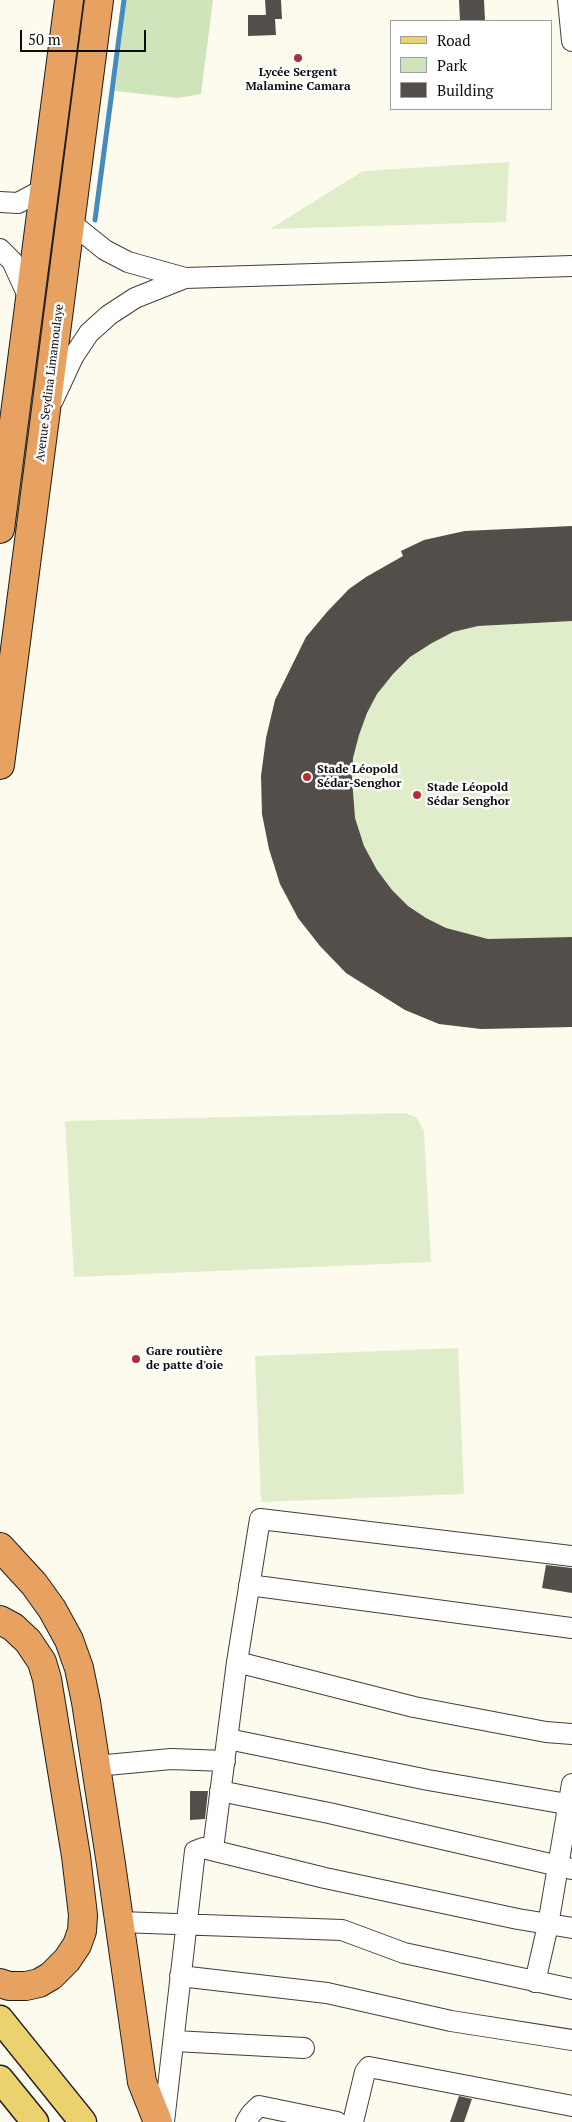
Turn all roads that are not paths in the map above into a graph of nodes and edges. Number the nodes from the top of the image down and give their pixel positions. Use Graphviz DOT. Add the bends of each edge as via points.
graph roads {
  1 [pos="69,0"];
  2 [pos="99,0"];
  3 [pos="569,0"];
  4 [pos="572,41"];
  5 [pos="44,189"];
  6 [pos="0,202"];
  7 [pos="70,222"];
  8 [pos="0,248"];
  9 [pos="572,266"];
  10 [pos="185,278"];
  11 [pos="30,298"];
  12 [pos="46,415"];
  13 [pos="0,529"];
  14 [pos="0,765"];
  15 [pos="0,1547"];
  16 [pos="572,1556"];
  17 [pos="249,1585"];
  18 [pos="0,1620"];
  19 [pos="572,1628"];
  20 [pos="237,1662"];
  21 [pos="572,1734"];
  22 [pos="228,1739"];
  23 [pos="225,1761"];
  24 [pos="96,1766"];
  25 [pos="572,1784"];
  26 [pos="220,1791"];
  27 [pos="570,1805"];
  28 [pos="213,1849"];
  29 [pos="564,1868"];
  30 [pos="120,1922"];
  31 [pos="186,1923"];
  32 [pos="548,1925"];
  33 [pos="572,1928"];
  34 [pos="180,1976"];
  35 [pos="534,1982"];
  36 [pos="0,1983"];
  37 [pos="572,1989"];
  38 [pos="0,2018"];
  39 [pos="572,2040"];
  40 [pos="175,2041"];
  41 [pos="304,2048"];
  42 [pos="0,2079"];
  43 [pos="572,2106"];
  44 [pos="35,2122"];
  45 [pos="83,2122"];
  46 [pos="158,2122"];
  47 [pos="164,2122"];
  48 [pos="246,2122"];
  49 [pos="337,2122"];
  50 [pos="352,2122"];
  1 -- 5 [label="highway"];
  2 -- 7 [label="highway, Avenue Seydina Limamoulaye"];
  3 -- 4 [label="street"];
  5 -- 6 [label="street" via="18,203"];
  5 -- 11 [label="highway"];
  7 -- 10 [label="street" via="105,250 128,262"];
  7 -- 12 [label="highway, Avenue Seydina Limamoulaye"];
  8 -- 11 [label="street" via="16,269"];
  9 -- 10 [label="street"];
  10 -- 12 [label="street" via="135,298 89,333"];
  11 -- 13 [label="highway"];
  12 -- 14 [label="highway, Avenue Seydina Limamoulaye"];
  15 -- 24 [label="highway" via="34,1584 69,1640 81,1676"];
  16 -- 17 [label="street" via="260,1518"];
  17 -- 19 [label="street"];
  17 -- 20 [label="street"];
  18 -- 36 [label="highway" via="28,1641 42,1662 48,1679 83,1915 77,1945 51,1976 26,1986"];
  20 -- 21 [label="street" via="414,1707"];
  20 -- 22 [label="street"];
  22 -- 23 [label="street"];
  22 -- 27 [label="street"];
  23 -- 24 [label="street" via="172,1759"];
  23 -- 26 [label="street"];
  24 -- 30 [label="highway"];
  25 -- 27 [label="street"];
  26 -- 28 [label="street"];
  26 -- 29 [label="street" via="393,1827"];
  27 -- 29 [label="street"];
  28 -- 31 [label="street" via="195,1851"];
  28 -- 32 [label="street" via="325,1878"];
  29 -- 32 [label="street"];
  30 -- 31 [label="street"];
  30 -- 46 [label="highway" via="142,2082"];
  31 -- 34 [label="street"];
  31 -- 35 [label="street" via="342,1930 404,1953"];
  32 -- 33 [label="street"];
  32 -- 35 [label="street"];
  34 -- 39 [label="street" via="327,1993 451,2021"];
  34 -- 40 [label="street"];
  35 -- 37 [label="street"];
  38 -- 45 [label="main road"];
  40 -- 41 [label="street"];
  40 -- 47 [label="street"];
  42 -- 44 [label="main road"];
  43 -- 50 [label="street" via="369,2067"];
  48 -- 49 [label="street" via="259,2106"];
}
